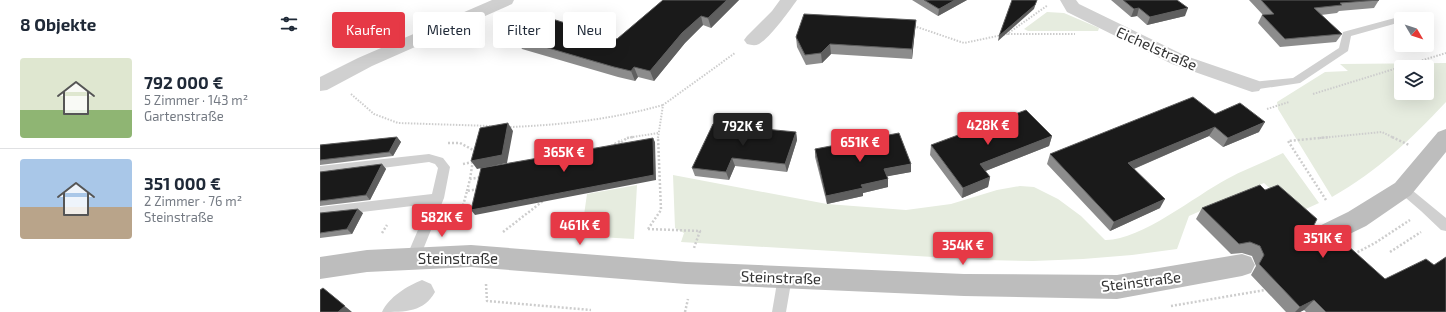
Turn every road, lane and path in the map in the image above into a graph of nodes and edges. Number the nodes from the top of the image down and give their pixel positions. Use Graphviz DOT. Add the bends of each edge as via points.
graph roads {
  1 [pos="506,0"];
  2 [pos="789,0"];
  3 [pos="1068,0"];
  4 [pos="1050,4"];
  5 [pos="1394,21"];
  6 [pos="912,25"];
  7 [pos="1007,34"];
  8 [pos="1077,34"];
  9 [pos="753,40"];
  10 [pos="1446,53"];
  11 [pos="325,82"];
  12 [pos="1252,86"];
  13 [pos="1312,95"];
  14 [pos="1289,102"];
  15 [pos="663,105"];
  16 [pos="1267,109"];
  17 [pos="498,127"];
  18 [pos="504,127"];
  19 [pos="658,133"];
  20 [pos="1446,137"];
  21 [pos="627,138"];
  22 [pos="606,147"];
  23 [pos="608,152"];
  24 [pos="1431,155"];
  25 [pos="320,171"];
  26 [pos="484,177"];
  27 [pos="1403,189"];
  28 [pos="467,191"];
  29 [pos="438,198"];
  30 [pos="546,199"];
  31 [pos="1326,200"];
  32 [pos="1426,207"];
  33 [pos="320,212"];
  34 [pos="1446,226"];
  35 [pos="1427,228"];
  36 [pos="700,231"];
  37 [pos="1318,238"];
  38 [pos="1390,252"];
  39 [pos="471,256"];
  40 [pos="1349,256"];
  41 [pos="413,258"];
  42 [pos="1242,265"];
  43 [pos="320,268"];
  44 [pos="785,277"];
  45 [pos="486,284"];
  46 [pos="422,292"];
  47 [pos="591,310"];
  48 [pos="396,312"];
  49 [pos="779,312"];
  1 -- 11 [label="street"];
  2 -- 9 [label="street"];
  3 -- 12 [label="street, Eichelstraße" via="1073,8 1179,60"];
  4 -- 7 [label="path"];
  5 -- 12 [label="lane" via="1346,34 1344,49 1296,81"];
  6 -- 7 [label="path" via="964,43"];
  7 -- 8 [label="path"];
  9 -- 15 [label="path"];
  10 -- 13 [label="path"];
  11 -- 17 [label="path" via="374,114 398,123"];
  14 -- 16 [label="path"];
  15 -- 18 [label="path" via="633,114 579,122"];
  15 -- 19 [label="path"];
  19 -- 21 [label="path"];
  19 -- 36 [label="path" via="657,160 661,210 648,229"];
  20 -- 24 [label="main road"];
  21 -- 22 [label="path"];
  21 -- 23 [label="path"];
  24 -- 27 [label="main road"];
  24 -- 31 [label="path" via="1382,132 1288,141"];
  25 -- 29 [label="lane" via="428,158 439,161 444,167"];
  26 -- 28 [label="path" via="470,179"];
  27 -- 32 [label="lane"];
  27 -- 37 [label="main road" via="1357,219"];
  29 -- 33 [label="lane"];
  29 -- 41 [label="lane"];
  30 -- 39 [label="path"];
  32 -- 34 [label="lane"];
  32 -- 40 [label="path" via="1381,239"];
  35 -- 38 [label="path"];
  39 -- 41 [label="main road, Steinstraße"];
  39 -- 44 [label="main road, Steinstraße" via="686,273"];
  41 -- 43 [label="main road, Steinstraße" via="367,260"];
  42 -- 44 [label="main road, Steinstraße" via="1117,287 964,285"];
  44 -- 49 [label="lane"];
  45 -- 47 [label="path" via="487,301"];
  46 -- 48 [label="street"];
}
